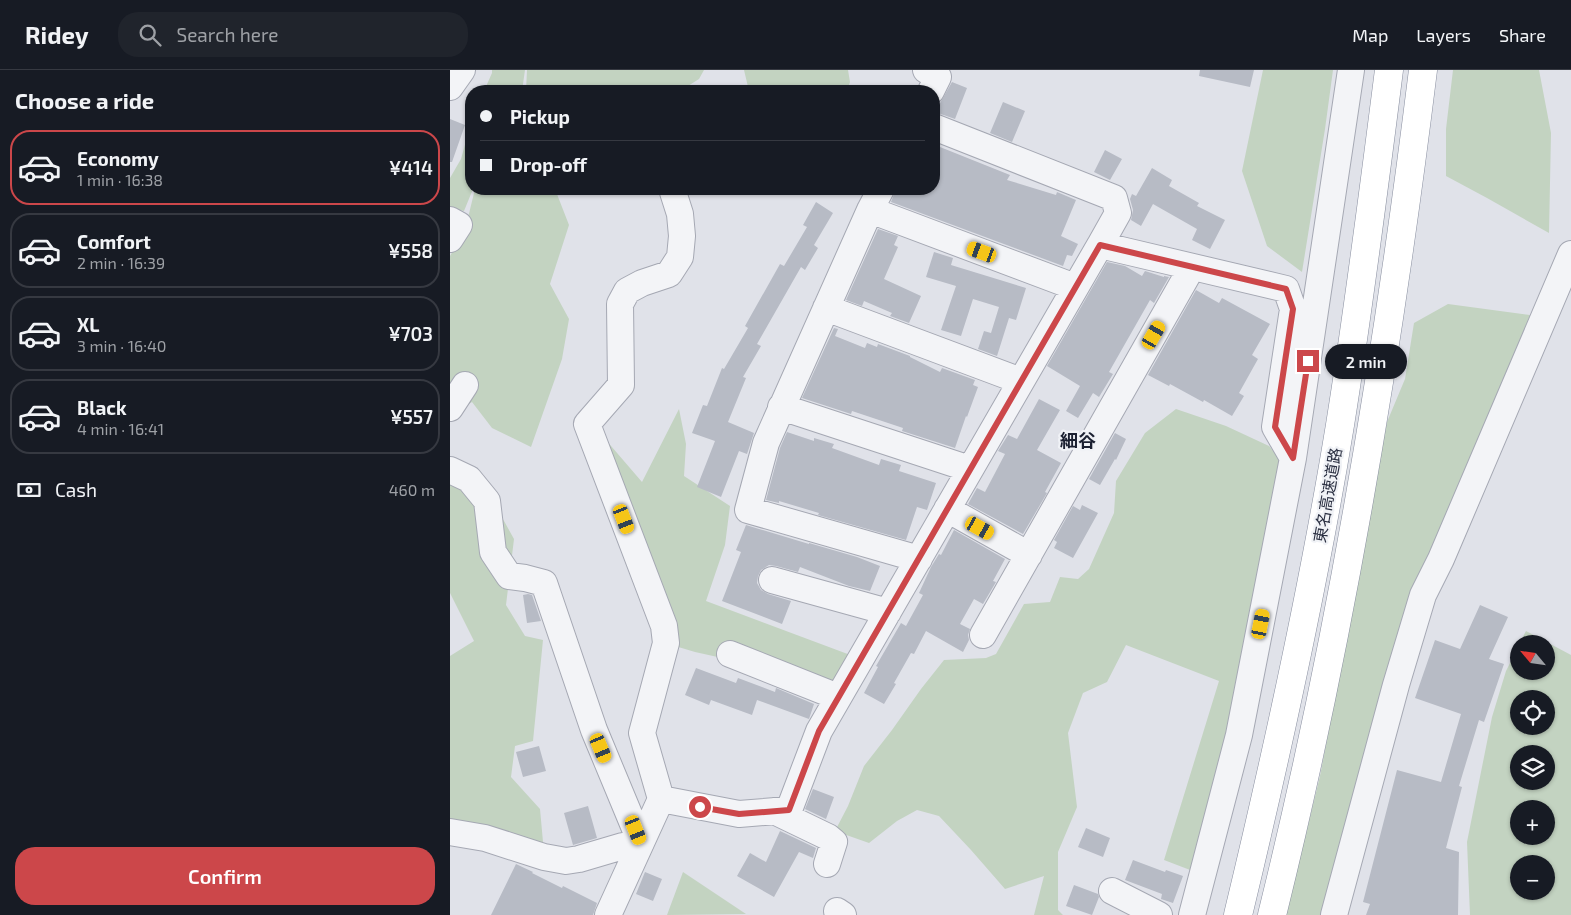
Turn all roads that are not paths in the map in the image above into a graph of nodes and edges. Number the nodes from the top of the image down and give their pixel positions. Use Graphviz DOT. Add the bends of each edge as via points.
graph roads {
  1 [pos="462,70"];
  2 [pos="926,70"];
  3 [pos="1351,70"];
  4 [pos="1389,70"];
  5 [pos="1423,70"];
  6 [pos="934,85"];
  7 [pos="450,87"];
  8 [pos="940,129"];
  9 [pos="674,195"];
  10 [pos="875,199"];
  11 [pos="450,220"];
  12 [pos="450,239"];
  13 [pos="1100,245"];
  14 [pos="1571,254"];
  15 [pos="1192,267"];
  16 [pos="1075,288"];
  17 [pos="826,308"];
  18 [pos="1021,381"];
  19 [pos="465,385"];
  20 [pos="450,408"];
  21 [pos="782,408"];
  22 [pos="1293,458"];
  23 [pos="970,469"];
  24 [pos="450,470"];
  25 [pos="947,509"];
  26 [pos="1029,555"];
  27 [pos="919,559"];
  28 [pos="772,580"];
  29 [pos="888,612"];
  30 [pos="984,635"];
  31 [pos="730,654"];
  32 [pos="838,698"];
  33 [pos="661,800"];
  34 [pos="774,811"];
  35 [pos="450,832"];
  36 [pos="641,843"];
  37 [pos="827,864"];
  38 [pos="1112,891"];
  39 [pos="608,915"];
  40 [pos="1159,915"];
  41 [pos="1192,915"];
  42 [pos="1238,915"];
  43 [pos="1272,915"];
  44 [pos="1334,915"];
  1 -- 7 [label="street"];
  2 -- 6 [label="street" via="938,77"];
  3 -- 22 [label="street"];
  4 -- 42 [label="highway, 東名高速道路" via="1336,443 1304,623"];
  5 -- 43 [label="highway, 東名高速道路" via="1371,440 1340,611"];
  8 -- 13 [label="street" via="1114,198 1118,213"];
  9 -- 33 [label="street" via="680,214 680,257 669,274 627,291 620,304 620,385 587,424 664,626 666,643 642,733"];
  10 -- 16 [label="street"];
  10 -- 17 [label="street"];
  11 -- 12 [label="street" via="459,225"];
  13 -- 15 [label="street"];
  13 -- 16 [label="street"];
  14 -- 44 [label="street" via="1441,559 1422,595"];
  15 -- 22 [label="street" via="1286,289 1293,309 1275,427"];
  15 -- 26 [label="street"];
  16 -- 18 [label="street"];
  17 -- 18 [label="street"];
  17 -- 21 [label="street"];
  18 -- 23 [label="street"];
  19 -- 20 [label="street"];
  21 -- 23 [label="street"];
  21 -- 27 [label="street" via="766,443 748,510"];
  22 -- 41 [label="street" via="1239,735"];
  23 -- 25 [label="street"];
  24 -- 36 [label="street" via="469,479 487,502 493,552 509,576 544,583 594,730"];
  25 -- 26 [label="street"];
  25 -- 27 [label="street"];
  26 -- 30 [label="street"];
  27 -- 29 [label="street"];
  28 -- 29 [label="street"];
  29 -- 32 [label="street"];
  31 -- 32 [label="street"];
  32 -- 34 [label="street" via="819,731 789,810"];
  33 -- 34 [label="street" via="739,814"];
  33 -- 36 [label="street"];
  34 -- 37 [label="street" via="834,842"];
  35 -- 36 [label="street" via="485,838 566,861"];
  36 -- 39 [label="street"];
  38 -- 40 [label="street"];
}
